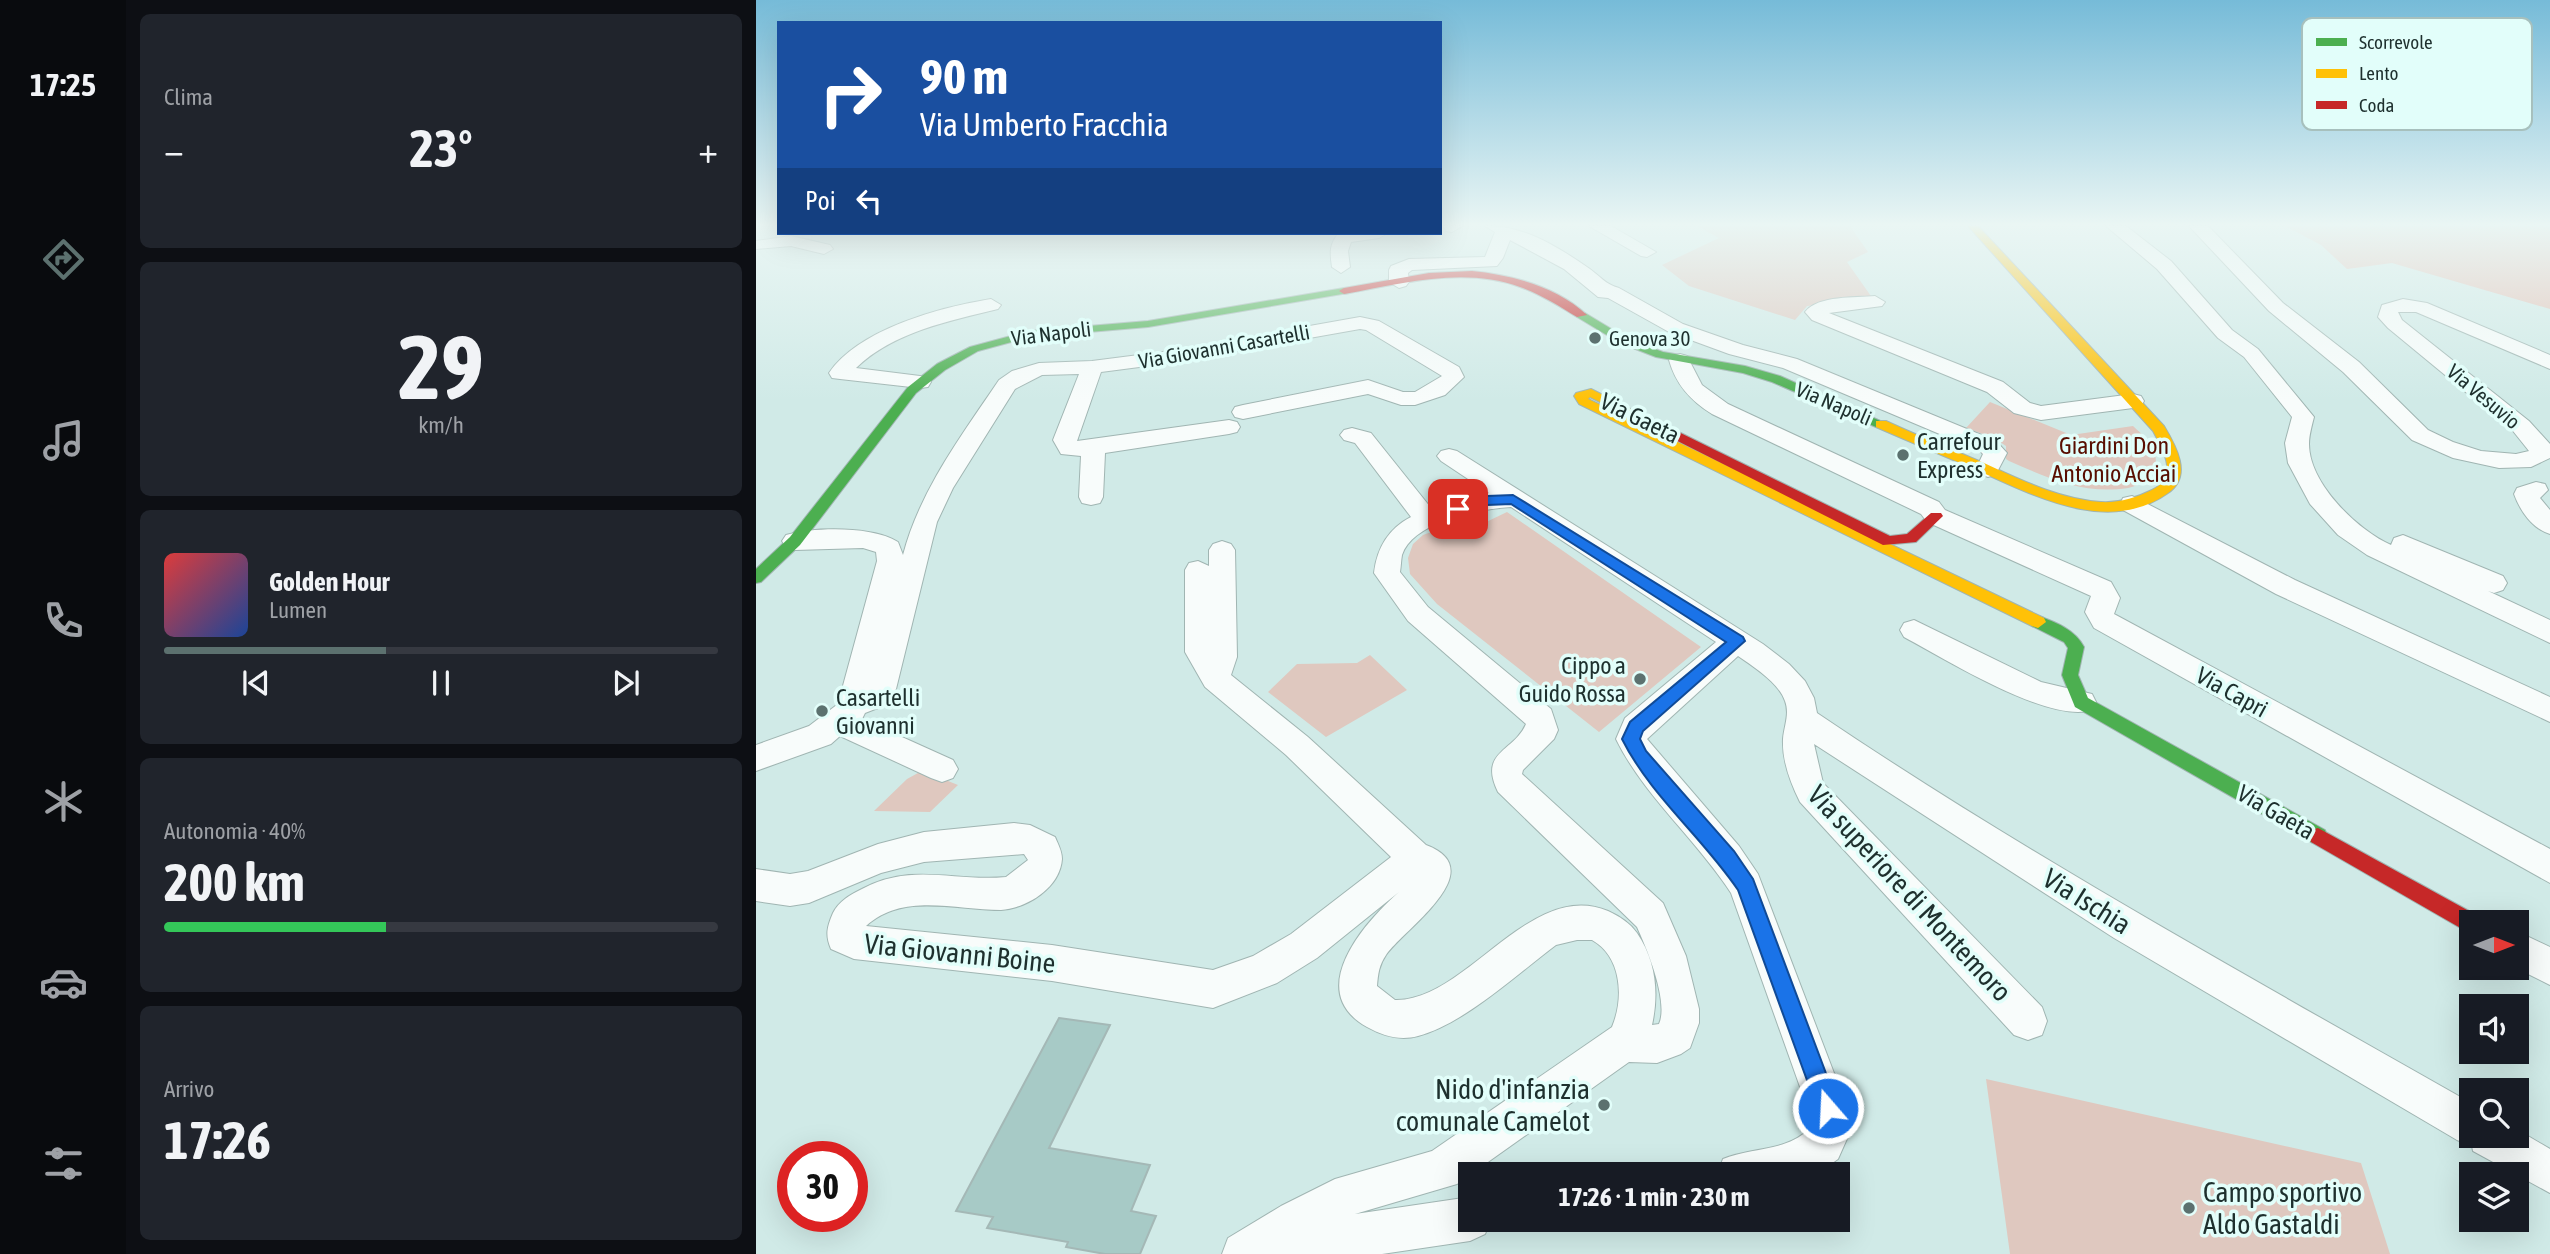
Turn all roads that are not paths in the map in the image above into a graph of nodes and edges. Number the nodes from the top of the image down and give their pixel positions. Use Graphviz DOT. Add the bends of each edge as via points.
graph roads {
  1 [pos="1384,285"];
  2 [pos="1523,285"];
  3 [pos="1600,285"];
  4 [pos="2027,285"];
  5 [pos="2181,285"];
  6 [pos="2256,285"];
  7 [pos="1875,302"];
  8 [pos="991,305"];
  9 [pos="1680,360"];
  10 [pos="2550,363"];
  11 [pos="1092,367"];
  12 [pos="920,382"];
  13 [pos="2133,401"];
  14 [pos="1352,435"];
  15 [pos="1093,448"];
  16 [pos="1449,456"];
  17 [pos="1988,469"];
  18 [pos="1091,497"];
  19 [pos="2533,497"];
  20 [pos="1513,499"];
  21 [pos="2132,504"];
  22 [pos="1936,516"];
  23 [pos="1427,520"];
  24 [pos="2550,525"];
  25 [pos="795,541"];
  26 [pos="2376,549"];
  27 [pos="1222,550"];
  28 [pos="1198,570"];
  29 [pos="756,578"];
  30 [pos="2550,610"];
  31 [pos="1913,630"];
  32 [pos="2550,632"];
  33 [pos="1737,641"];
  34 [pos="1215,679"];
  35 [pos="2081,702"];
  36 [pos="2550,710"];
  37 [pos="847,713"];
  38 [pos="1802,719"];
  39 [pos="756,758"];
  40 [pos="942,769"];
  41 [pos="1416,858"];
  42 [pos="2550,867"];
  43 [pos="756,885"];
  44 [pos="2459,916"];
  45 [pos="2529,955"];
  46 [pos="2550,967"];
  47 [pos="2028,1021"];
  48 [pos="1626,1041"];
  49 [pos="2459,1119"];
  50 [pos="2509,1148"];
  51 [pos="1797,1162"];
  52 [pos="2550,1172"];
  53 [pos="1458,1221"];
  54 [pos="1245,1253"];
  1 -- 12 [label="street, Via Napoli" via="1148,324 1009,338 957,357"];
  2 -- 9 [label="street, Via Napoli" via="1624,341"];
  3 -- 17 [label="street" via="1676,328 1790,363 1988,446 1995,453"];
  4 -- 13 [label="street, Via Napoli"];
  5 -- 26 [label="street" via="2225,334 2258,360 2298,408 2303,417 2298,455 2311,486 2347,529"];
  6 -- 10 [label="street, Via Vesuvio" via="2288,318 2351,367 2419,435 2446,450 2497,460 2526,460 2541,454 2540,446 2521,426 2395,324 2388,317 2389,309 2403,304 2420,307"];
  7 -- 13 [label="street" via="1815,312 1995,387 2028,411"];
  8 -- 12 [label="street, Via Napoli" via="973,306 911,328 856,356 840,373"];
  9 -- 17 [label="street, Via Napoli" via="1776,379"];
  9 -- 22 [label="street, Via Gaeta" via="1688,383 1710,404 1930,508"];
  11 -- 15 [label="street, Via Giovanni Casartelli" via="1064,443 1072,450"];
  11 -- 15 [label="street, Via Giovanni Casartelli" via="1360,323 1371,325 1454,377 1413,398 1368,387"];
  11 -- 37 [label="street, Via Giovanni Casartelli" via="1039,369 1007,385 924,522 881,689"];
  12 -- 25 [label="street, Via Napoli"];
  13 -- 21 [label="street, Via Napoli" via="2167,440 2176,467 2164,491"];
  14 -- 23 [label="street" via="1363,438"];
  15 -- 18 [label="street"];
  16 -- 20 [label="street"];
  17 -- 21 [label="street, Via Napoli" via="2065,500 2105,507"];
  19 -- 24 [label="street"];
  20 -- 23 [label="street" via="1481,502"];
  20 -- 33 [label="street"];
  21 -- 36 [label="street" via="2303,597"];
  22 -- 35 [label="street, Via Gaeta" via="1912,539 1888,541 1591,393 1581,395 1583,401 2070,638 2076,648 2068,668 2070,681"];
  22 -- 42 [label="street, Via Capri" via="2101,589 2106,598 2099,612 2104,621"];
  23 -- 48 [label="street" via="1409,528 1392,545 1388,577 1418,614 1539,718 1543,730 1510,763 1509,782 1650,915 1660,935 1674,976 1680,1020 1677,1032 1652,1045"];
  25 -- 29 [label="street, Via Napoli"];
  25 -- 37 [label="street" via="868,539 890,551"];
  26 -- 30 [label="street" via="2391,543 2415,547"];
  26 -- 32 [label="street"];
  27 -- 34 [label="street" via="1223,657"];
  28 -- 34 [label="street" via="1199,652"];
  31 -- 35 [label="street, Via Gaeta" via="2035,692"];
  33 -- 38 [label="street" via="1794,689 1802,704"];
  33 -- 51 [label="street" via="1636,727 1631,739 1746,885 1830,1115 1827,1136 1819,1149"];
  34 -- 41 [label="street" via="1297,746"];
  35 -- 44 [label="street, Via Gaeta"];
  37 -- 39 [label="street" via="817,737"];
  37 -- 40 [label="street" via="861,734"];
  38 -- 47 [label="street, Via superiore di Montemoro" via="1799,754 1811,792"];
  38 -- 49 [label="street, Via Ischia" via="2127,926"];
  41 -- 43 [label="street, Via Giovanni Boine" via="1304,946 1264,970 1213,989 1052,963 854,942 844,937 854,913 900,889 1001,895 1014,891 1036,876 1044,864 1043,848 1030,840 905,850 799,889"];
  41 -- 48 [label="street" via="1433,869 1433,879 1369,944 1358,991 1370,1008 1401,1020 1428,1015 1544,933 1587,923 1610,932 1634,967 1639,1006"];
  45 -- 46 [label="street"];
  48 -- 54 [label="street" via="1442,1169 1350,1194"];
  50 -- 52 [label="street"];
  53 -- 54 [label="street"];
}
